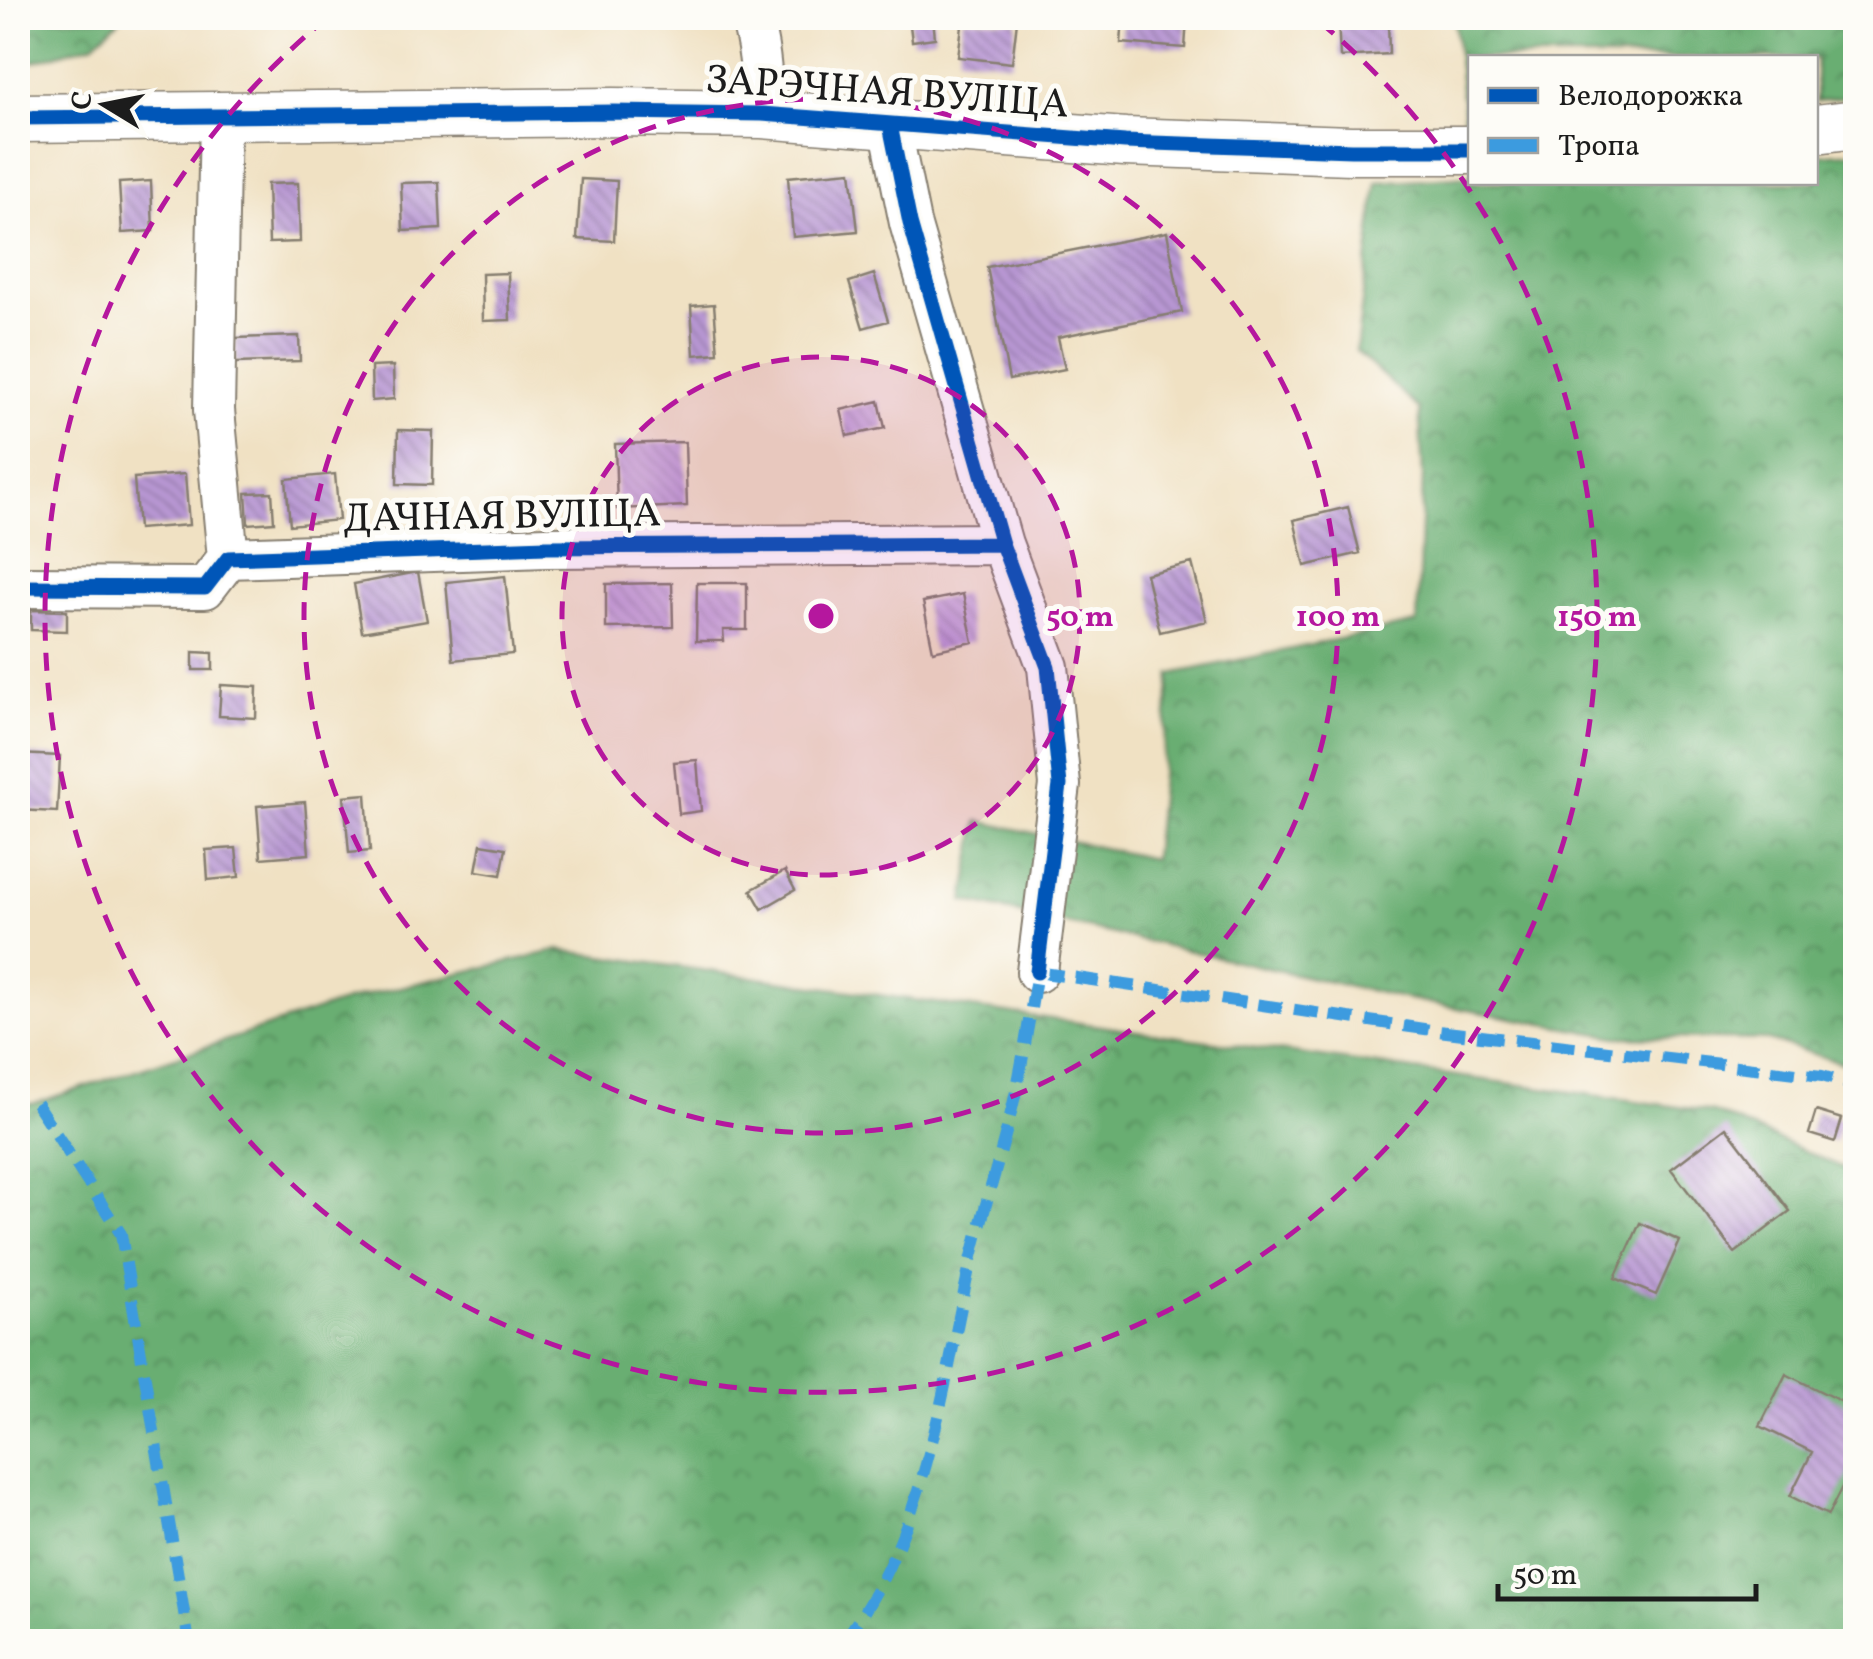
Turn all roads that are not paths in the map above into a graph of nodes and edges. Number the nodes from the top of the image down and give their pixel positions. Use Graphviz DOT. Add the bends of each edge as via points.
graph roads {
  1 [pos="751,18"];
  2 [pos="762,114"];
  3 [pos="38,118"];
  4 [pos="220,118"];
  5 [pos="1856,124"];
  6 [pos="890,125"];
  7 [pos="1818,129"];
  8 [pos="1468,150"];
  9 [pos="1002,544"];
  10 [pos="228,558"];
  11 [pos="18,587"];
  12 [pos="1036,972"];
  1 -- 2 [label="street"];
  2 -- 4 [label="street, ЗАРЭЧНАЯ ВУЛІЦА"];
  2 -- 6 [label="street, ЗАРЭЧНАЯ ВУЛІЦА"];
  3 -- 4 [label="street, ЗАРЭЧНАЯ ВУЛІЦА"];
  4 -- 10 [label="street" via="214,410"];
  5 -- 7 [label="street"];
  6 -- 8 [label="street, ЗАРЭЧНАЯ ВУЛІЦА" via="1125,142"];
  6 -- 9 [label="street" via="910,223"];
  9 -- 10 [label="street, ДАЧНАЯ ВУЛІЦА" via="546,547"];
  9 -- 12 [label="street" via="1048,668 1060,785"];
  10 -- 11 [label="street" via="205,588"];
}
